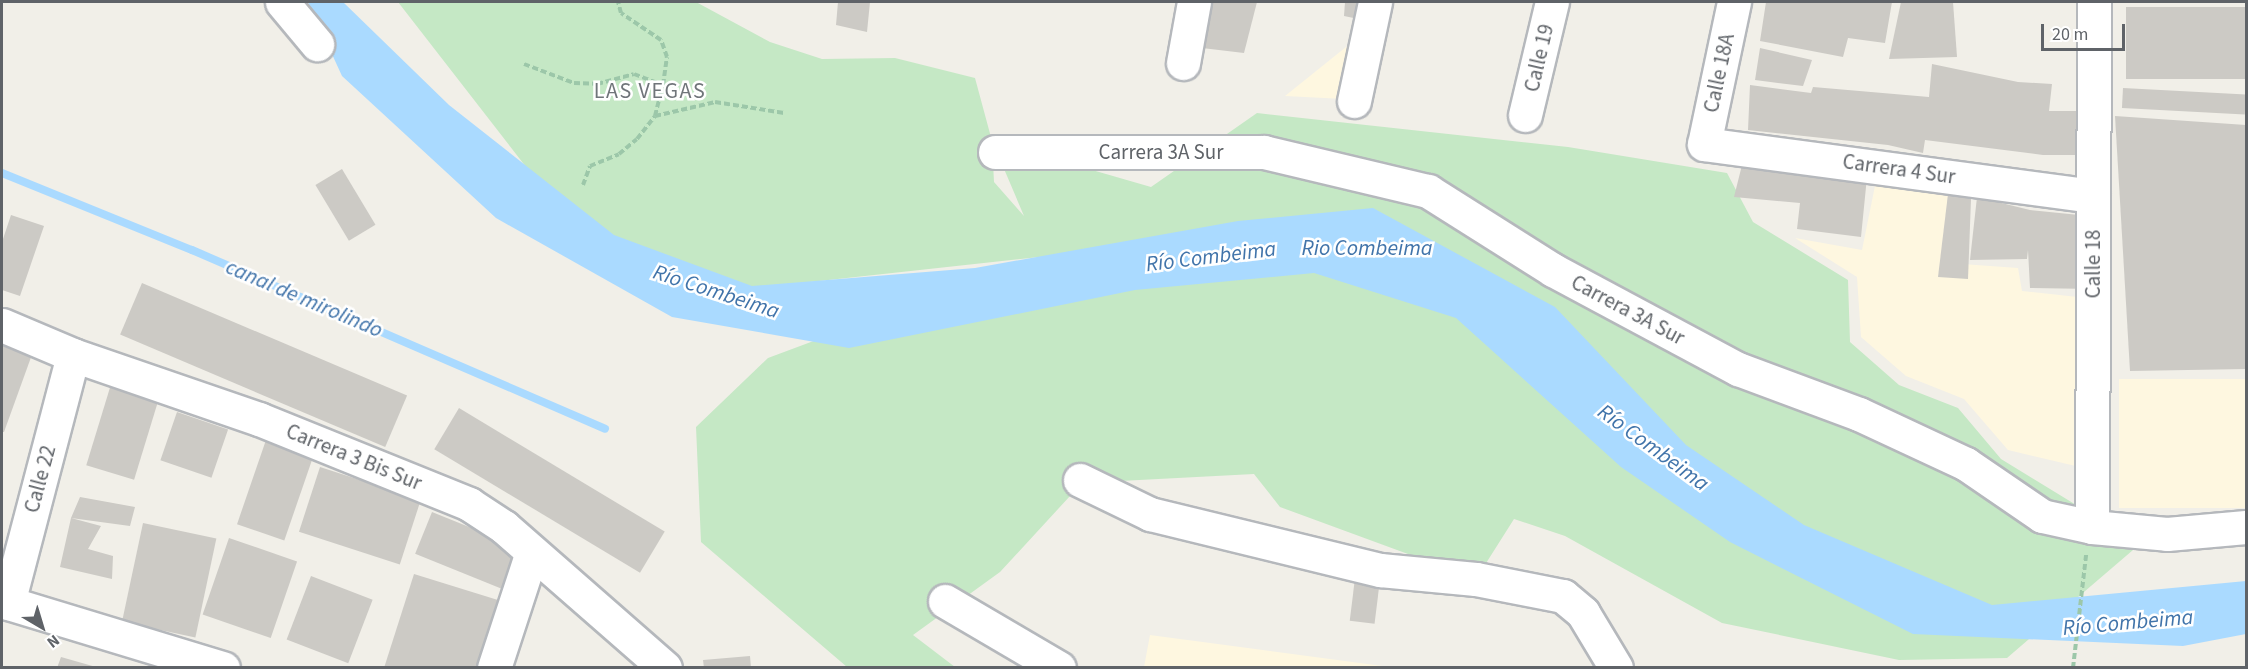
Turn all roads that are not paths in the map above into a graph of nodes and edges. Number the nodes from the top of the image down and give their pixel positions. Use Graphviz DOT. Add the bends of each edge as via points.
graph roads {
  1 [pos="282,2"];
  2 [pos="1194,2"];
  3 [pos="1375,2"];
  4 [pos="1552,2"];
  5 [pos="1734,2"];
  6 [pos="2094,2"];
  7 [pos="317,44"];
  8 [pos="1183,63"];
  9 [pos="1354,101"];
  10 [pos="1525,115"];
  11 [pos="1704,144"];
  12 [pos="995,152"];
  13 [pos="2093,196"];
  14 [pos="2,325"];
  15 [pos="73,355"];
  16 [pos="1080,480"];
  17 [pos="2092,527"];
  18 [pos="2247,527"];
  19 [pos="532,552"];
  20 [pos="945,601"];
  21 [pos="5,602"];
  22 [pos="664,666"];
  23 [pos="223,668"];
  24 [pos="494,668"];
  25 [pos="1059,668"];
  26 [pos="1616,668"];
  1 -- 7 [label="street"];
  2 -- 8 [label="street"];
  3 -- 9 [label="street"];
  4 -- 10 [label="street, Calle 19"];
  5 -- 11 [label="street, Calle 18A"];
  6 -- 13 [label="street, Calle 18"];
  11 -- 13 [label="street, Carrera 4 Sur"];
  12 -- 17 [label="street, Carrera 3A Sur" via="1264,152 1428,191 1553,270 1738,369 1859,414 1966,464 2042,516"];
  13 -- 17 [label="street, Calle 18"];
  14 -- 15 [label="street, Carrera 3 Bis Sur"];
  15 -- 19 [label="street, Carrera 3 Bis Sur" via="259,419 469,504 504,526"];
  15 -- 21 [label="street, Calle 22"];
  16 -- 26 [label="street" via="1150,514 1380,570 1476,579 1563,596 1583,613"];
  17 -- 18 [label="street, Carrera 3A Sur" via="2167,534"];
  19 -- 22 [label="street, Carrera 3 Bis Sur"];
  19 -- 24 [label="street"];
  20 -- 25 [label="street"];
  21 -- 23 [label="street"];
}
